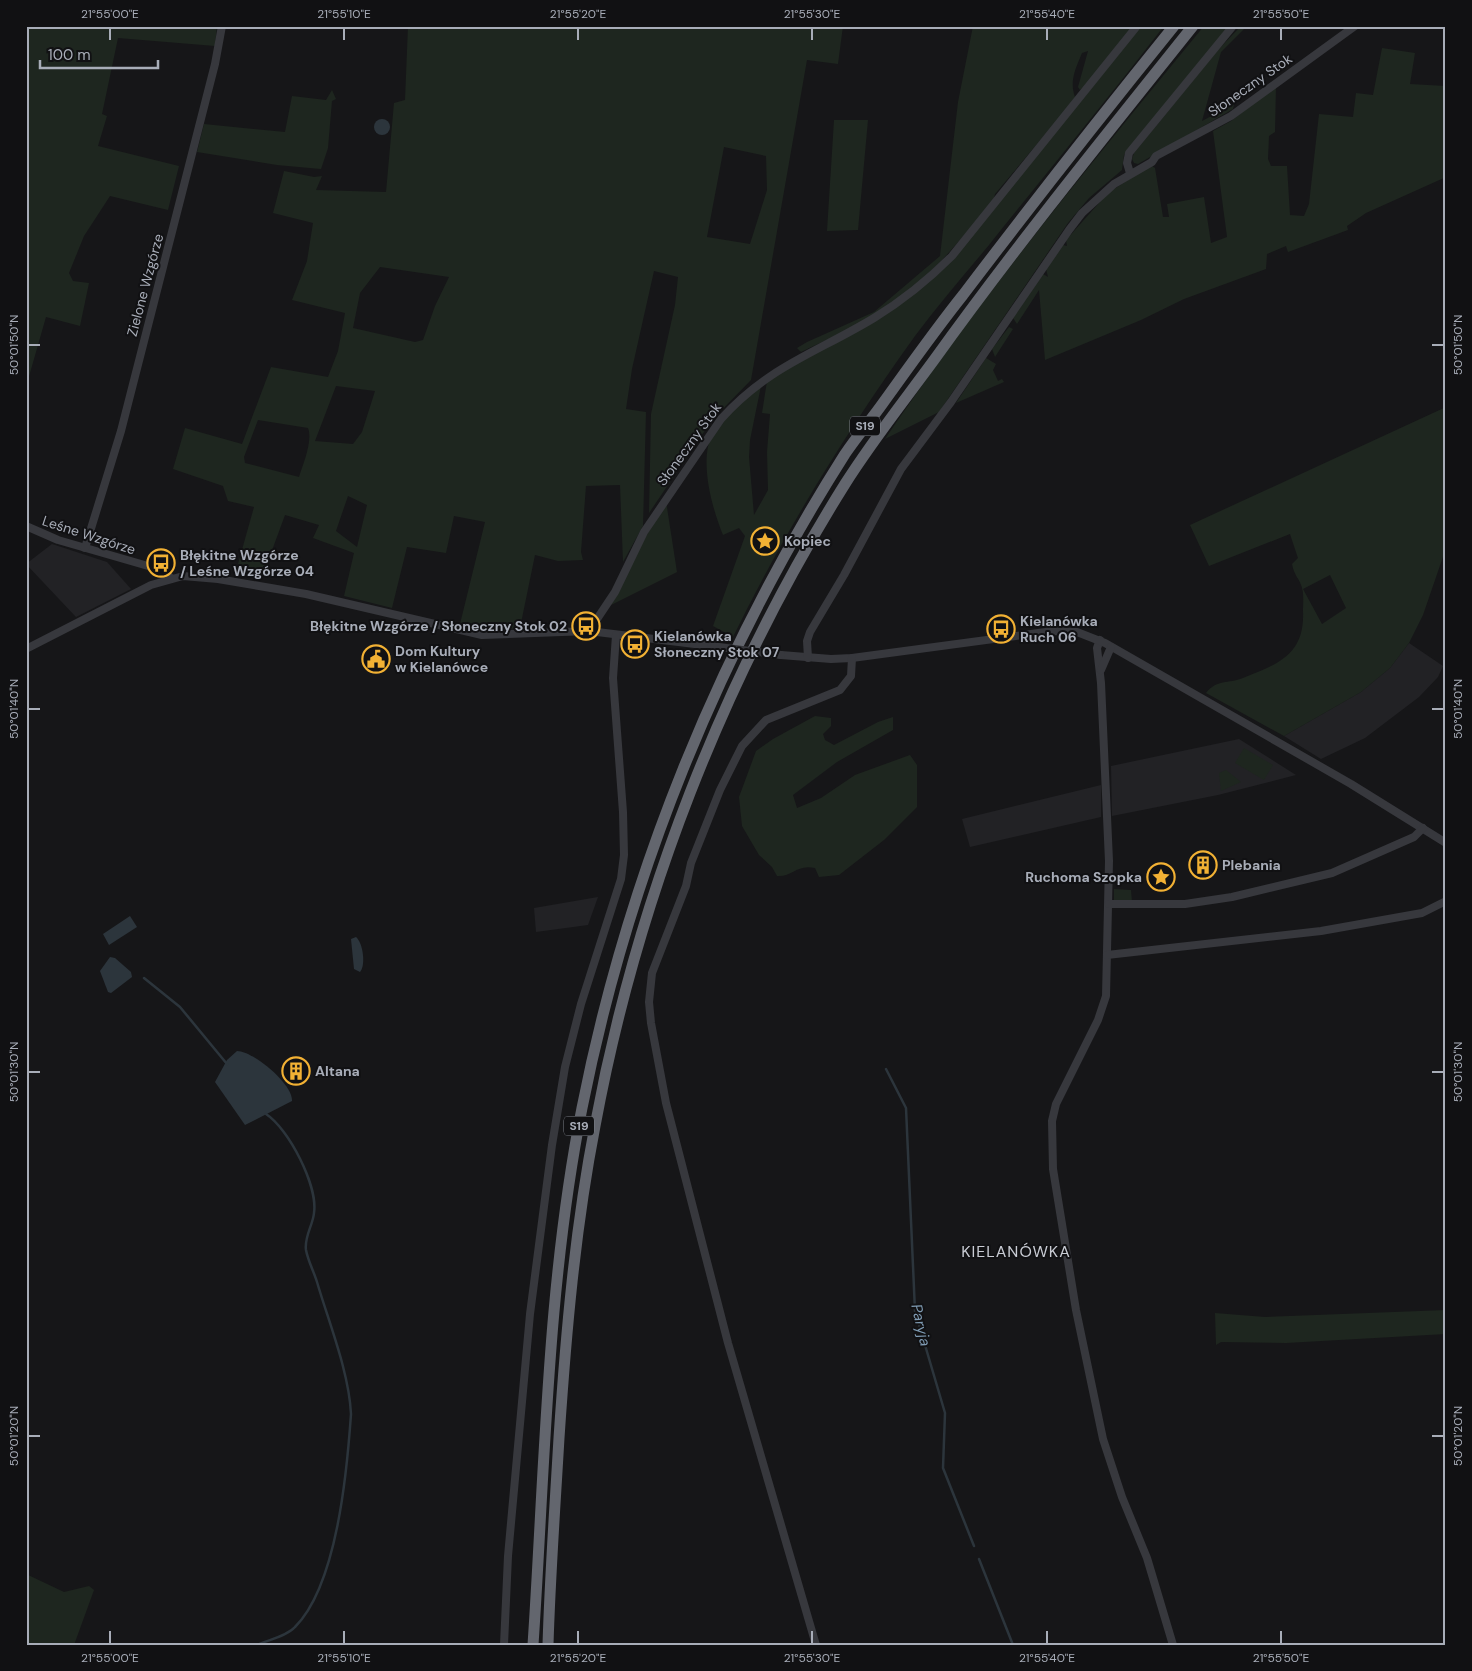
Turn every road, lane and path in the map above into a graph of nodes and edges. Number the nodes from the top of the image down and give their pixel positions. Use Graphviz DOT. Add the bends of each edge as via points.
graph roads {
  1 [pos="222,26"];
  2 [pos="1137,26"];
  3 [pos="1174,26"];
  4 [pos="1193,26"];
  5 [pos="1233,26"];
  6 [pos="1355,26"];
  7 [pos="1130,173"];
  8 [pos="26,526"];
  9 [pos="85,548"];
  10 [pos="172,578"];
  11 [pos="589,631"];
  12 [pos="616,635"];
  13 [pos="1100,640"];
  14 [pos="1111,647"];
  15 [pos="26,650"];
  16 [pos="808,658"];
  17 [pos="852,658"];
  18 [pos="1100,672"];
  19 [pos="1423,828"];
  20 [pos="1446,843"];
  21 [pos="1446,901"];
  22 [pos="1108,904"];
  23 [pos="1107,955"];
  24 [pos="504,1645"];
  25 [pos="533,1645"];
  26 [pos="548,1645"];
  27 [pos="816,1645"];
  28 [pos="1173,1645"];
  1 -- 9 [label="street, Zielone Wzgórze" via="122,426"];
  2 -- 11 [label="street, Słoneczny Stok" via="952,256 934,274 874,318 769,375 735,404 709,435 659,508 632,553 615,592"];
  3 -- 25 [label="highway, S19" via="1009,233 849,448 765,592 694,740 632,912 582,1108 557,1272 542,1454"];
  4 -- 26 [label="highway, S19" via="1024,238 864,456 775,606 699,772 656,889 628,979 595,1124 569,1309"];
  5 -- 7 [label="street" via="1129,153 1127,164"];
  6 -- 7 [label="street, Słoneczny Stok" via="1231,116"];
  7 -- 16 [label="street, Słoneczny Stok" via="1098,197 1069,230 901,469 810,632"];
  8 -- 9 [label="street, Leśne Wzgórze"];
  9 -- 10 [label="street, Leśne Wzgórze" via="155,568"];
  10 -- 11 [label="street" via="195,576 306,594 482,635"];
  10 -- 15 [label="street" via="151,585"];
  11 -- 12 [label="street"];
  12 -- 16 [label="street, bridge"];
  12 -- 24 [label="street" via="612,678 624,855 621,879 581,1004 565,1067 552,1145 530,1314 508,1556"];
  13 -- 14 [label="street"];
  13 -- 17 [label="street" via="1077,632 1053,631"];
  13 -- 18 [label="street" via="1097,648"];
  14 -- 18 [label="street"];
  14 -- 19 [label="street"];
  16 -- 17 [label="street"];
  17 -- 27 [label="street" via="852,676 840,690 766,720 742,746 720,790 691,863 686,886 652,974 649,1002 666,1103 728,1343"];
  18 -- 22 [label="street"];
  19 -- 20 [label="street"];
  19 -- 22 [label="street" via="1414,837 1332,873 1241,895 1185,904"];
  21 -- 23 [label="street" via="1422,913 1321,931"];
  22 -- 23 [label="street"];
  23 -- 28 [label="street" via="1106,996 1098,1020 1062,1089 1054,1112 1053,1168 1076,1310 1101,1430 1112,1469 1148,1558"];
}
